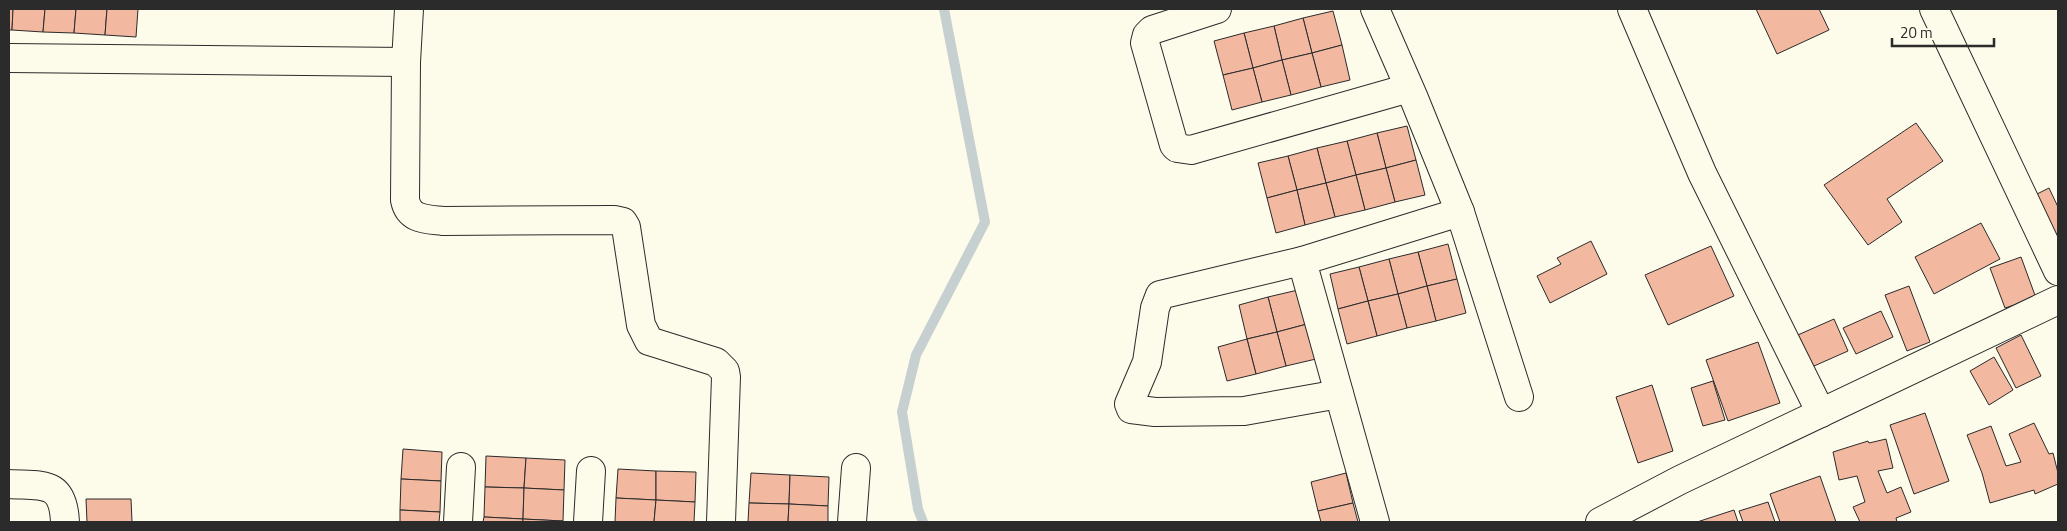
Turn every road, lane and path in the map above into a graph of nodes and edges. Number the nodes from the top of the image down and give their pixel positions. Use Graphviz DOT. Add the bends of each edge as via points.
graph roads {
  1 [pos="409,9"];
  2 [pos="1217,9"];
  3 [pos="1374,9"];
  4 [pos="1632,9"];
  5 [pos="1934,9"];
  6 [pos="9,58"];
  7 [pos="406,62"];
  8 [pos="1410,88"];
  9 [pos="1460,212"];
  10 [pos="1302,261"];
  11 [pos="2058,271"];
  12 [pos="2058,300"];
  13 [pos="1339,394"];
  14 [pos="1519,397"];
  15 [pos="1821,413"];
  16 [pos="461,467"];
  17 [pos="856,468"];
  18 [pos="591,471"];
  19 [pos="9,484"];
  20 [pos="65,522"];
  21 [pos="458,522"];
  22 [pos="588,522"];
  23 [pos="720,522"];
  24 [pos="852,522"];
  25 [pos="1375,522"];
  26 [pos="1600,522"];
  1 -- 7 [label="street"];
  2 -- 8 [label="street" via="1152,30 1147,35 1145,43 1174,145 1180,150 1191,150"];
  3 -- 8 [label="street"];
  4 -- 15 [label="street" via="1702,173"];
  5 -- 11 [label="street"];
  6 -- 7 [label="street"];
  7 -- 23 [label="street" via="405,200 411,214 426,220 443,221 623,222 646,338 716,362 725,371"];
  8 -- 9 [label="street"];
  9 -- 10 [label="street"];
  9 -- 14 [label="street"];
  10 -- 13 [label="street"];
  10 -- 13 [label="street" via="1160,295 1147,362 1128,406 1155,412 1244,411"];
  12 -- 15 [label="street"];
  13 -- 25 [label="street"];
  15 -- 26 [label="street"];
  16 -- 21 [label="street"];
  17 -- 24 [label="street"];
  18 -- 22 [label="street"];
  19 -- 20 [label="street" via="40,485 53,490 64,504"];
}
